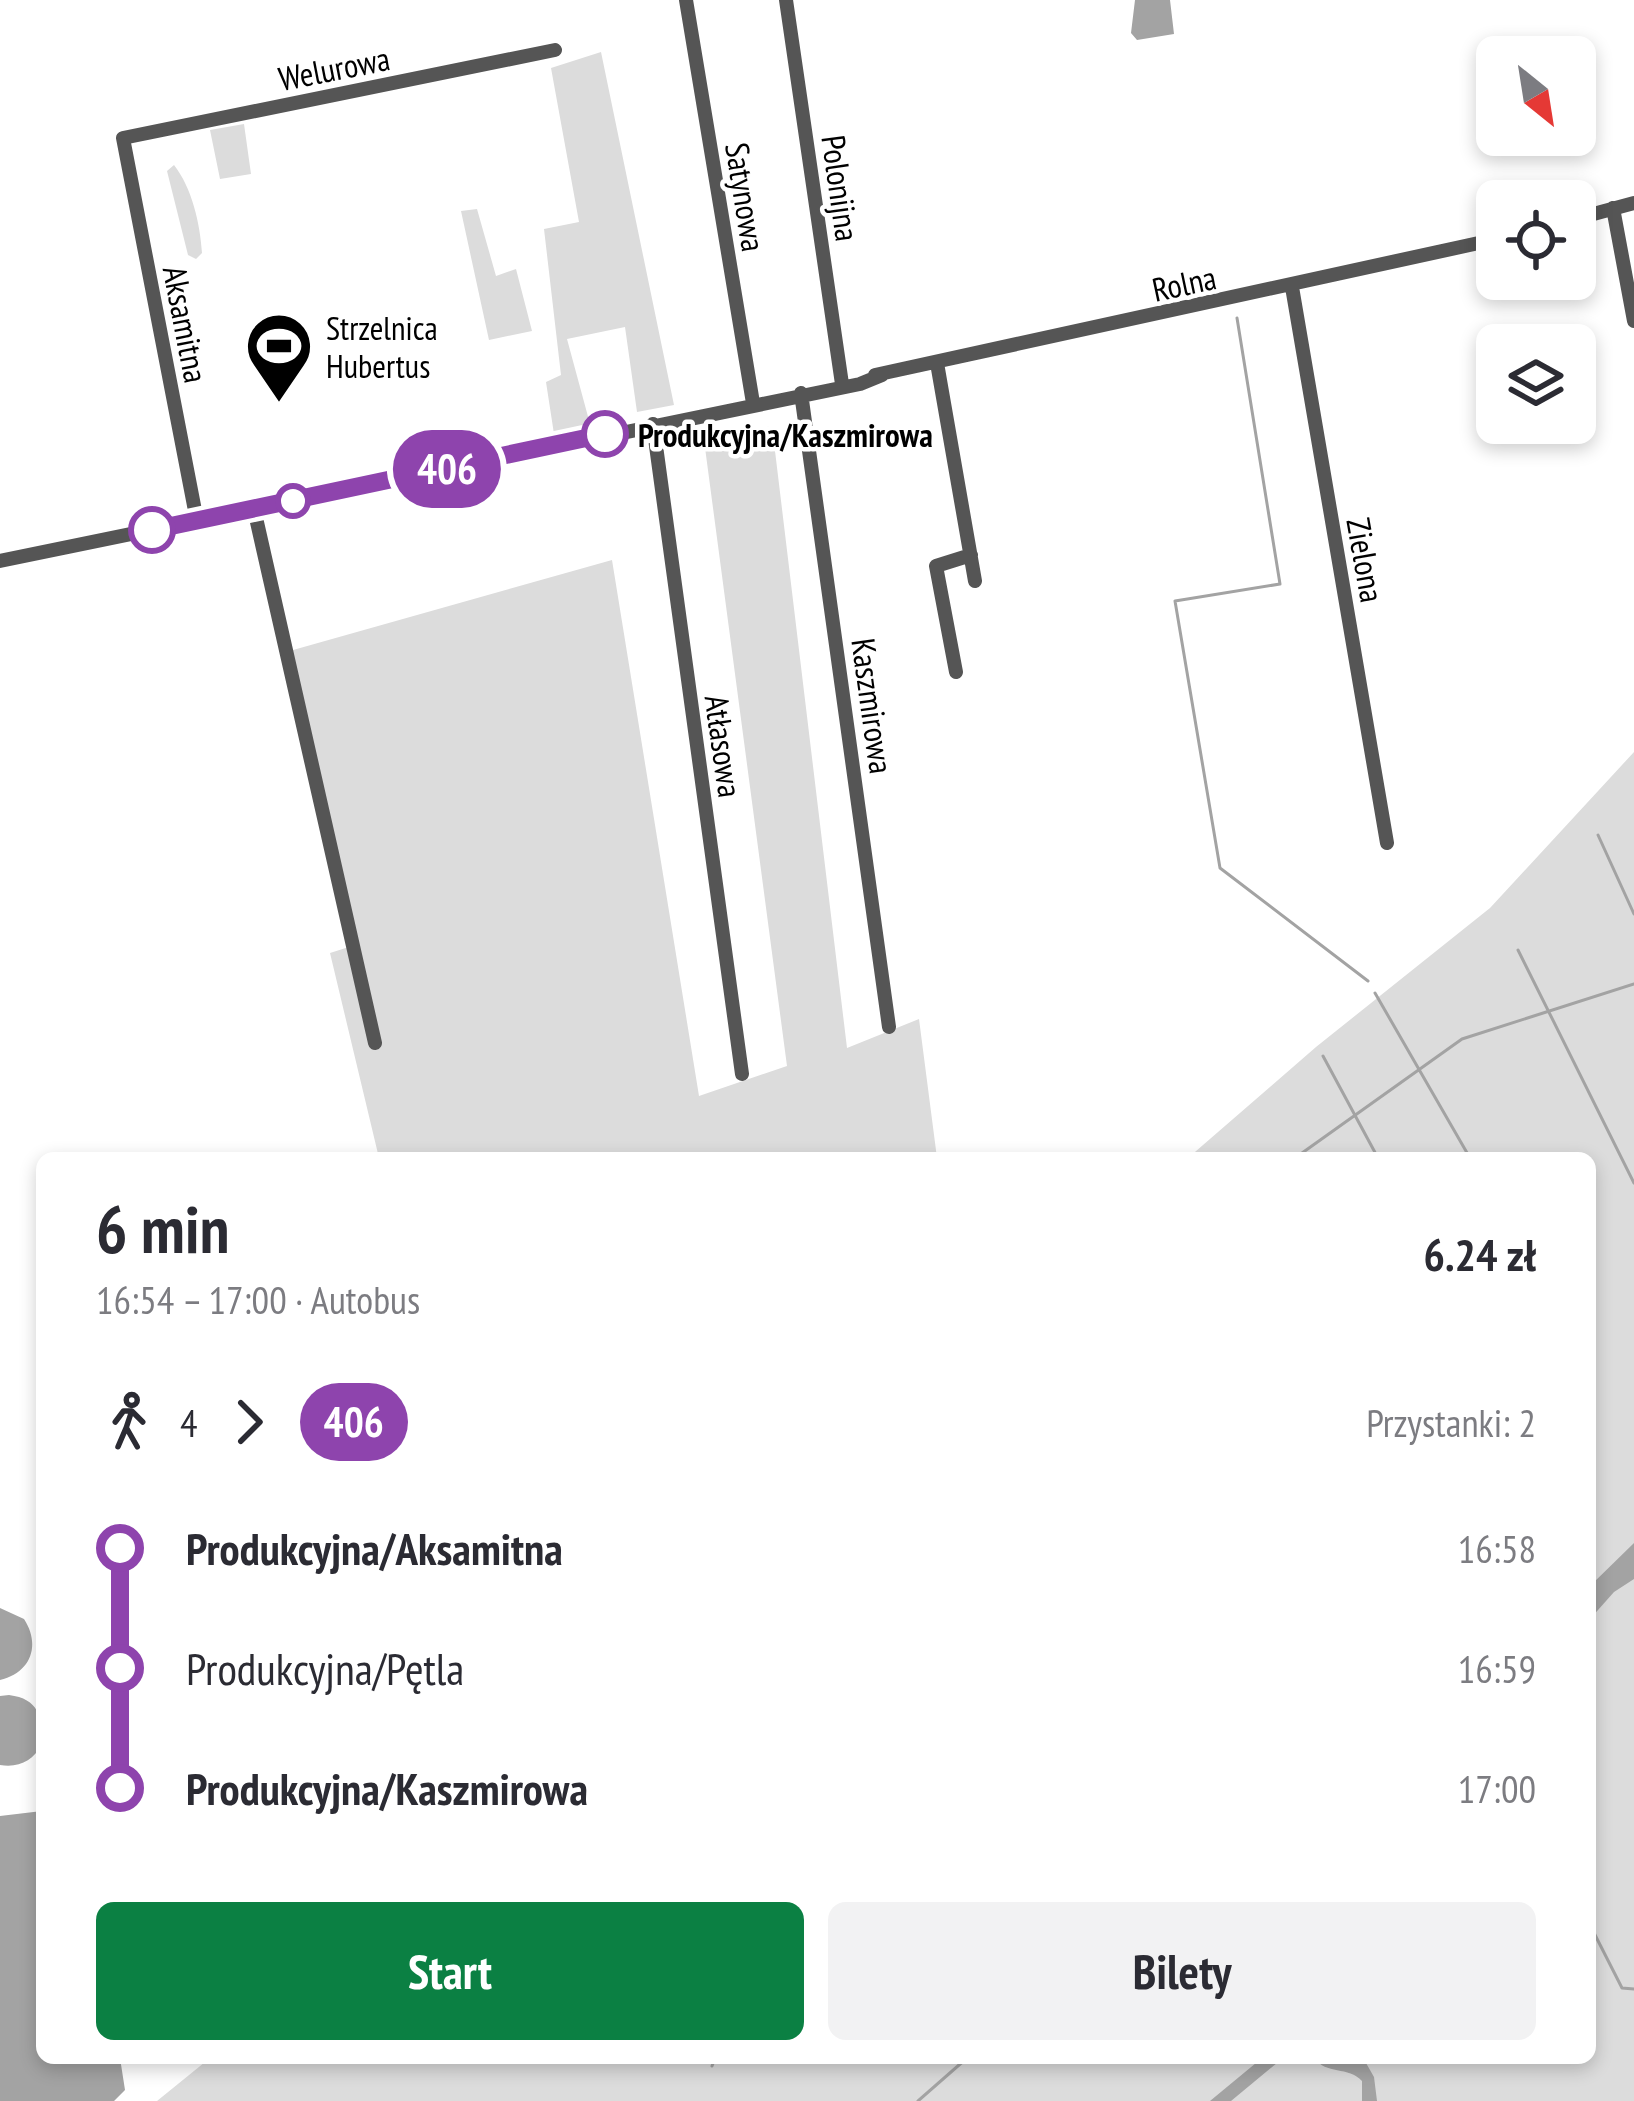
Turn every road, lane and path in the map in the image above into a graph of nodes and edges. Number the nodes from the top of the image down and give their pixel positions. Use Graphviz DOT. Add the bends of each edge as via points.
graph roads {
  1 [pos="686,0"];
  2 [pos="786,0"];
  3 [pos="555,50"];
  4 [pos="123,138"];
  5 [pos="1634,202"];
  6 [pos="1612,208"];
  7 [pos="1596,212"];
  8 [pos="1476,244"];
  9 [pos="1292,286"];
  10 [pos="1634,321"];
  11 [pos="937,363"];
  12 [pos="842,384"];
  13 [pos="801,393"];
  14 [pos="753,403"];
  15 [pos="653,424"];
  16 [pos="254,509"];
  17 [pos="197,520"];
  18 [pos="970,555"];
  19 [pos="0,561"];
  20 [pos="975,581"];
  21 [pos="956,672"];
  22 [pos="1387,843"];
  23 [pos="890,1027"];
  24 [pos="375,1043"];
  25 [pos="742,1074"];
  1 -- 14 [label="street, Satynowa"];
  2 -- 12 [label="street, Polonijna"];
  3 -- 4 [label="street, Welurowa"];
  4 -- 17 [label="street, Aksamitna"];
  5 -- 6 [label="street"];
  6 -- 7 [label="street"];
  6 -- 10 [label="street"];
  8 -- 9 [label="street, Rolna"];
  9 -- 11 [label="street, Rolna"];
  9 -- 22 [label="street, Zielona"];
  11 -- 12 [label="street, Rolna"];
  11 -- 18 [label="street"];
  12 -- 13 [label="street, Rolna"];
  13 -- 14 [label="street, Rolna"];
  13 -- 23 [label="street, Kaszmirowa"];
  14 -- 15 [label="street, Rolna"];
  15 -- 16 [label="street, Rolna"];
  15 -- 25 [label="street, Atłasowa"];
  16 -- 17 [label="street, Rolna"];
  16 -- 24 [label="street"];
  17 -- 19 [label="street, Rolna"];
  18 -- 20 [label="street"];
  18 -- 21 [label="street" via="936,566"];
}
